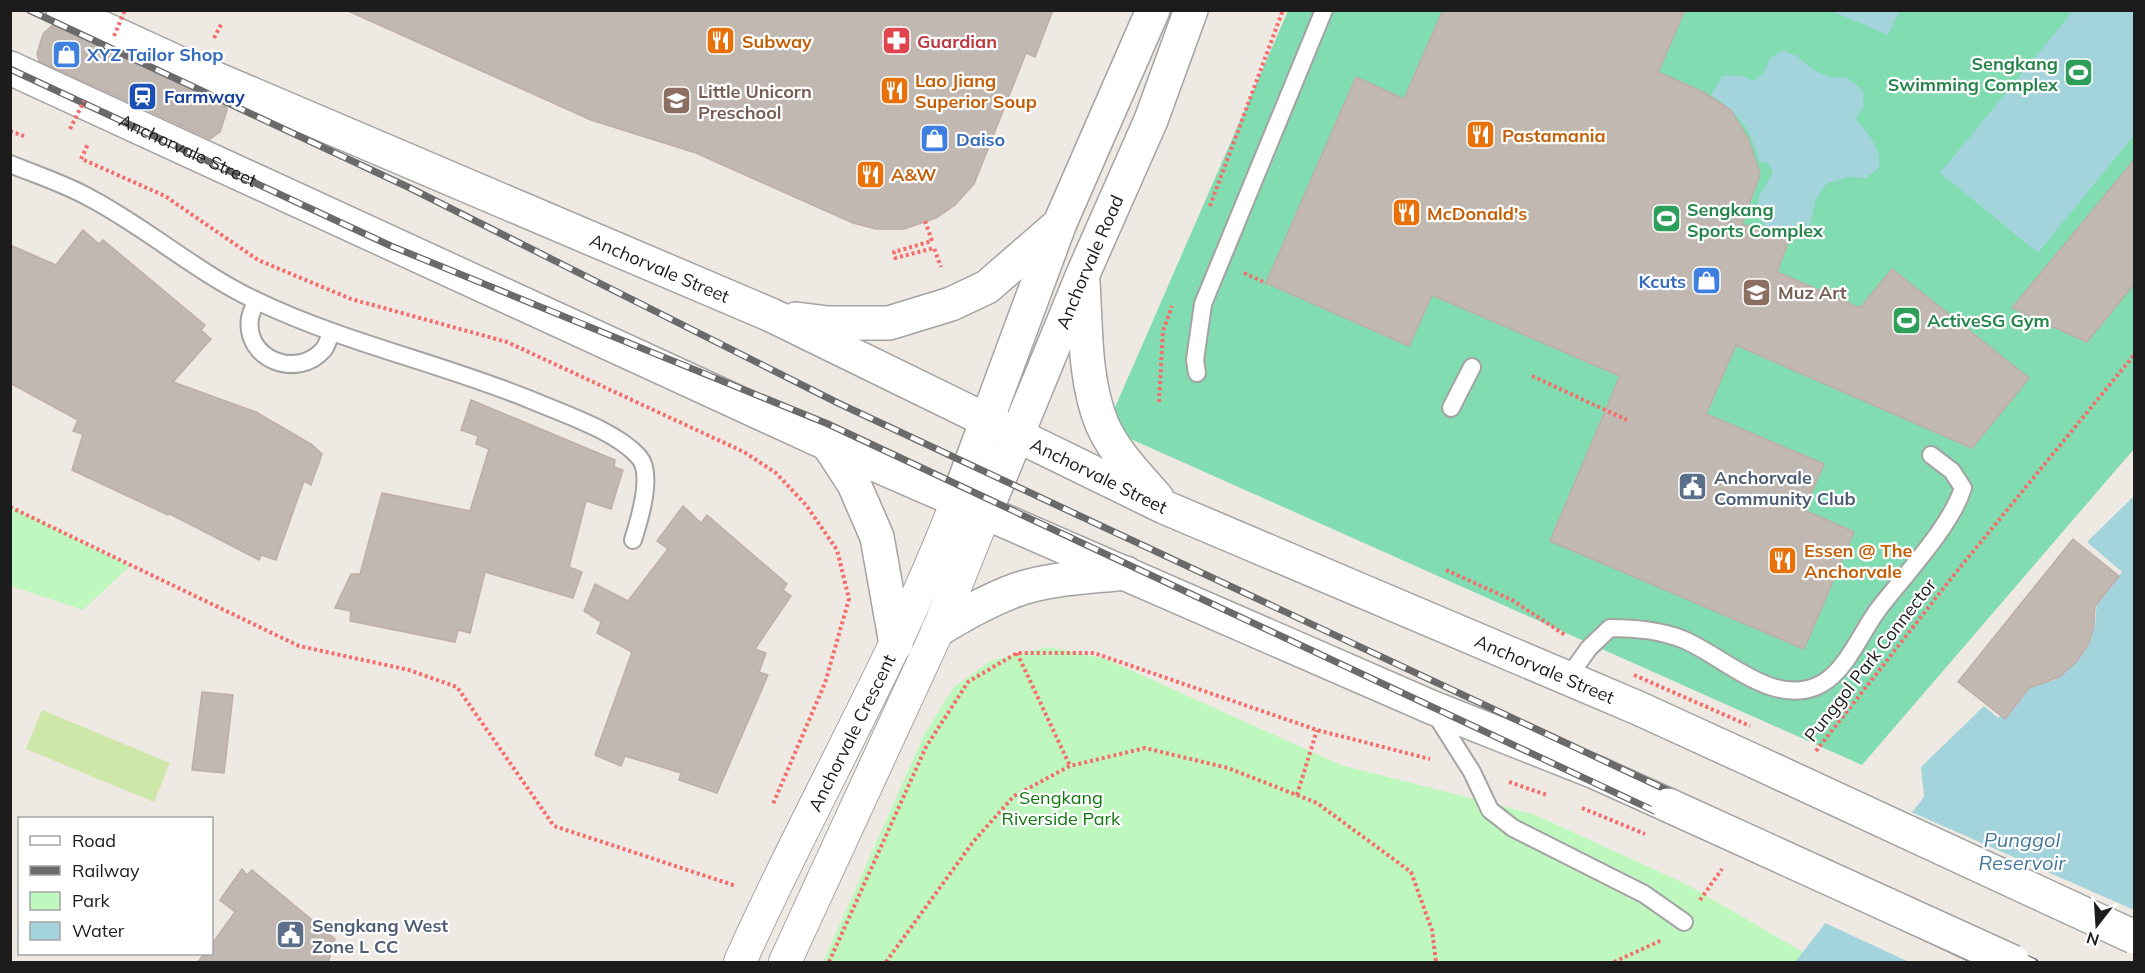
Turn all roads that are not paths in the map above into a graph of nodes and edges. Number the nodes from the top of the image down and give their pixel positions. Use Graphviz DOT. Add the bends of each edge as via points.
graph roads {
  1 [pos="63,10"];
  2 [pos="1153,10"];
  3 [pos="1191,10"];
  4 [pos="1324,10"];
  5 [pos="10,68"];
  6 [pos="10,164"];
  7 [pos="1060,223"];
  8 [pos="1083,274"];
  9 [pos="256,301"];
  10 [pos="771,315"];
  11 [pos="331,332"];
  12 [pos="1472,367"];
  13 [pos="1197,373"];
  14 [pos="1451,408"];
  15 [pos="987,419"];
  16 [pos="1017,434"];
  17 [pos="828,444"];
  18 [pos="1931,455"];
  19 [pos="971,507"];
  20 [pos="1164,507"];
  21 [pos="633,540"];
  22 [pos="1128,573"];
  23 [pos="938,630"];
  24 [pos="896,644"];
  25 [pos="1575,667"];
  26 [pos="1431,706"];
  27 [pos="1684,922"];
  28 [pos="2134,937"];
  29 [pos="740,963"];
  30 [pos="785,963"];
  31 [pos="2013,963"];
  1 -- 10 [label="street, Anchorvale Street"];
  2 -- 7 [label="street, Anchorvale Road"];
  3 -- 8 [label="street, Anchorvale Road" via="1151,120"];
  4 -- 13 [label="lane" via="1203,304 1195,360"];
  5 -- 17 [label="street, Anchorvale Street"];
  6 -- 9 [label="lane" via="89,197 211,277"];
  7 -- 10 [label="street" via="987,287 951,304 889,323 828,323"];
  7 -- 15 [label="street, Anchorvale Road"];
  8 -- 16 [label="street, Anchorvale Road"];
  8 -- 20 [label="street" via="1087,359 1102,424 1118,452"];
  9 -- 11 [label="lane"];
  9 -- 11 [label="lane" via="249,319 251,337 260,353 276,363 293,365 311,360 324,349"];
  10 -- 15 [label="street, Anchorvale Street"];
  11 -- 21 [label="lane" via="493,384 623,443 641,458 646,472"];
  12 -- 14 [label="lane"];
  15 -- 16 [label="street, Anchorvale Street"];
  15 -- 19 [label="street, Anchorvale Road"];
  16 -- 19 [label="street, Anchorvale Road"];
  16 -- 20 [label="street, Anchorvale Street"];
  17 -- 19 [label="street, Anchorvale Street"];
  17 -- 24 [label="street" via="854,484 878,537"];
  18 -- 25 [label="lane" via="1952,471 1963,488 1960,499 1871,619 1849,657 1823,683 1794,691 1764,686 1682,639 1636,628 1610,627"];
  19 -- 22 [label="street, Anchorvale Street"];
  19 -- 23 [label="street, Anchorvale Crescent"];
  19 -- 24 [label="street, Anchorvale Crescent" via="937,555"];
  20 -- 25 [label="street, Anchorvale Street"];
  22 -- 23 [label="street" via="1016,590"];
  22 -- 26 [label="street, Anchorvale Street"];
  23 -- 30 [label="street, Anchorvale Crescent"];
  24 -- 29 [label="street, Anchorvale Crescent"];
  25 -- 28 [label="street, Anchorvale Street, bridge" via="1638,708"];
  26 -- 27 [label="lane" via="1472,772 1490,810 1513,828 1644,894"];
  26 -- 31 [label="street, Anchorvale Street, bridge" via="1595,772"];
}
